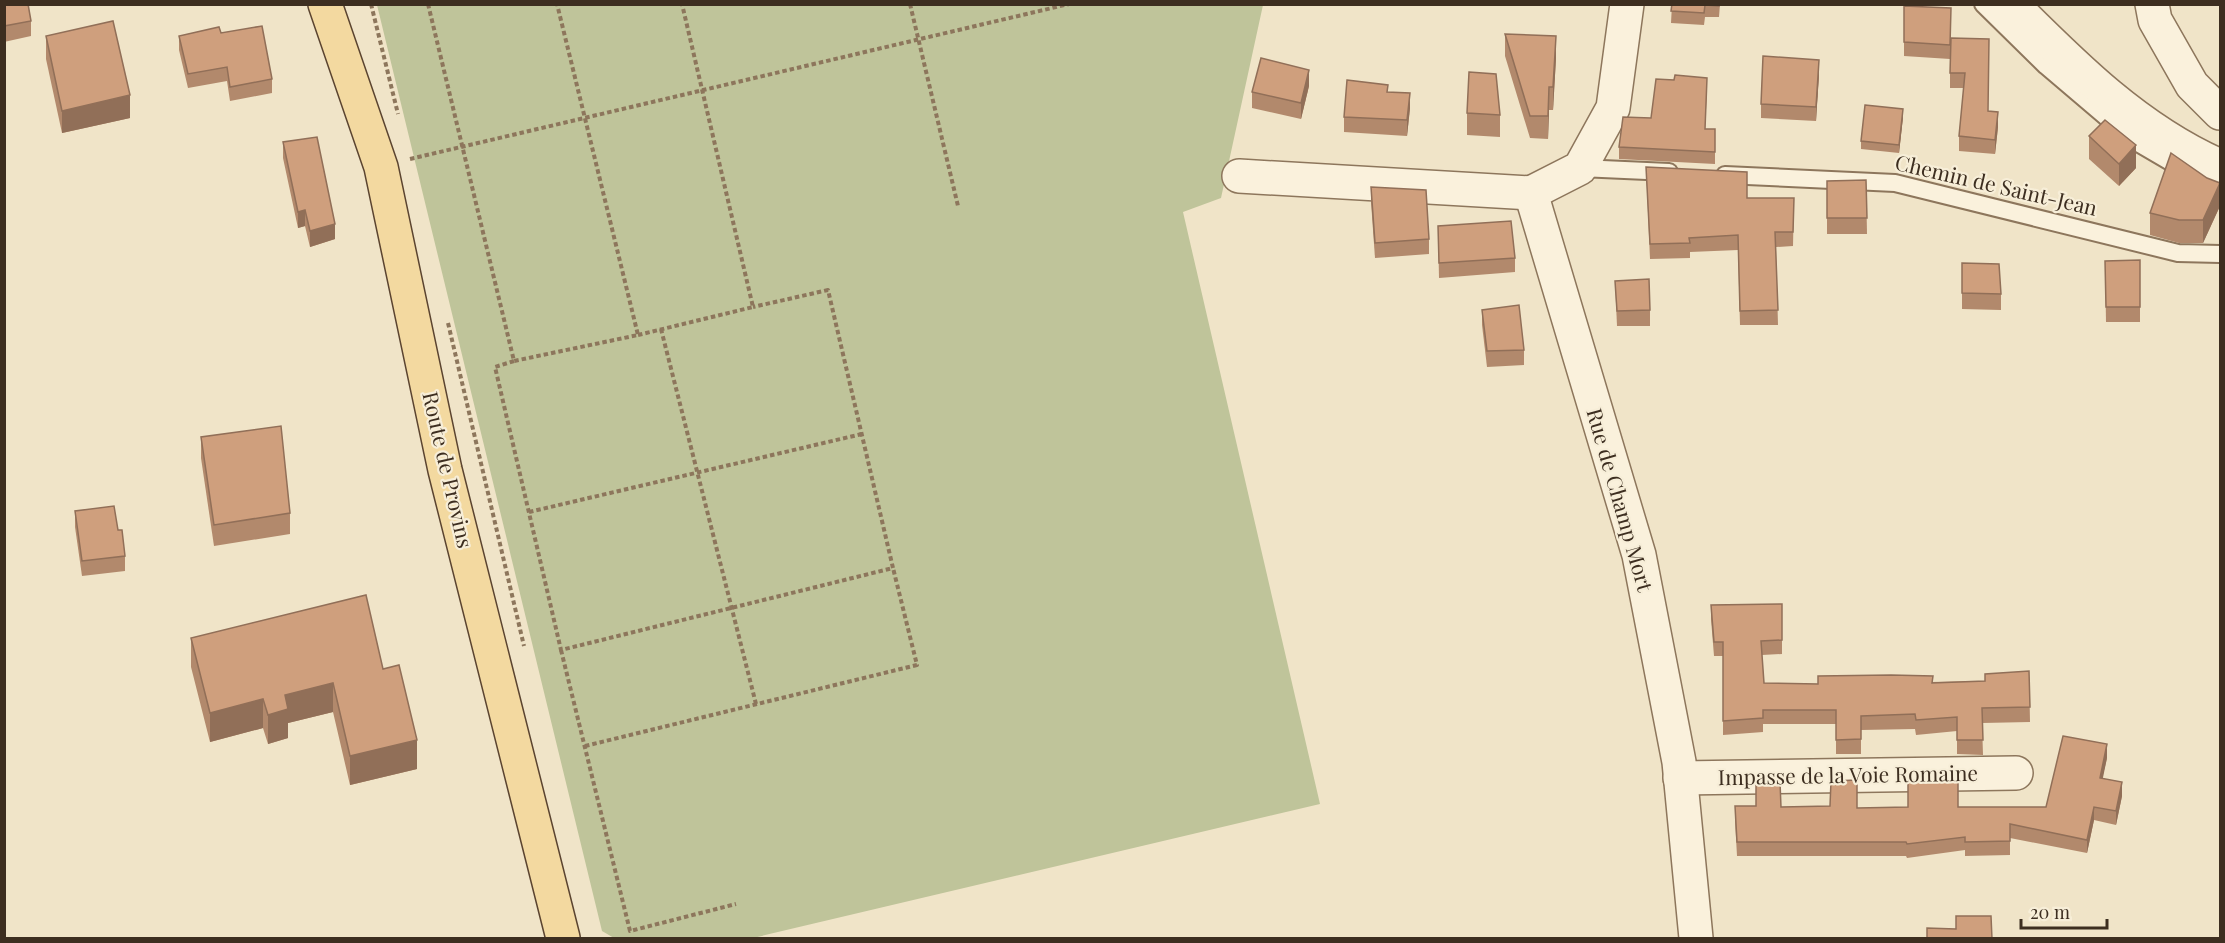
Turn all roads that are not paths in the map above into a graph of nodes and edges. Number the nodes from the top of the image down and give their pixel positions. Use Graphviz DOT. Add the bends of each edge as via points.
graph roads {
  1 [pos="325,4"];
  2 [pos="1627,4"];
  3 [pos="1983,4"];
  4 [pos="2012,4"];
  5 [pos="2152,4"];
  6 [pos="2220,113"];
  7 [pos="1580,168"];
  8 [pos="1685,173"];
  9 [pos="1708,174"];
  10 [pos="1239,176"];
  11 [pos="2214,178"];
  12 [pos="1531,193"];
  13 [pos="2220,254"];
  14 [pos="2016,773"];
  15 [pos="1680,778"];
  16 [pos="563,939"];
  17 [pos="1696,939"];
  1 -- 16 [label="main road, Route de Provins" via="402,162 445,470"];
  2 -- 7 [label="street" via="1613,108"];
  3 -- 11 [label="lane" via="2046,66 2133,140"];
  4 -- 11 [label="street" via="2087,79"];
  5 -- 6 [label="street" via="2155,20 2192,85"];
  7 -- 8 [label="lane"];
  7 -- 12 [label="street"];
  9 -- 13 [label="lane, Chemin de Saint-Jean" via="1895,183 2178,253"];
  10 -- 12 [label="street"];
  12 -- 15 [label="street, Rue de Champ Mort" via="1639,555"];
  14 -- 15 [label="street, Impasse de la Voie Romaine"];
  15 -- 17 [label="street, Rue de Champ Mort"];
}
